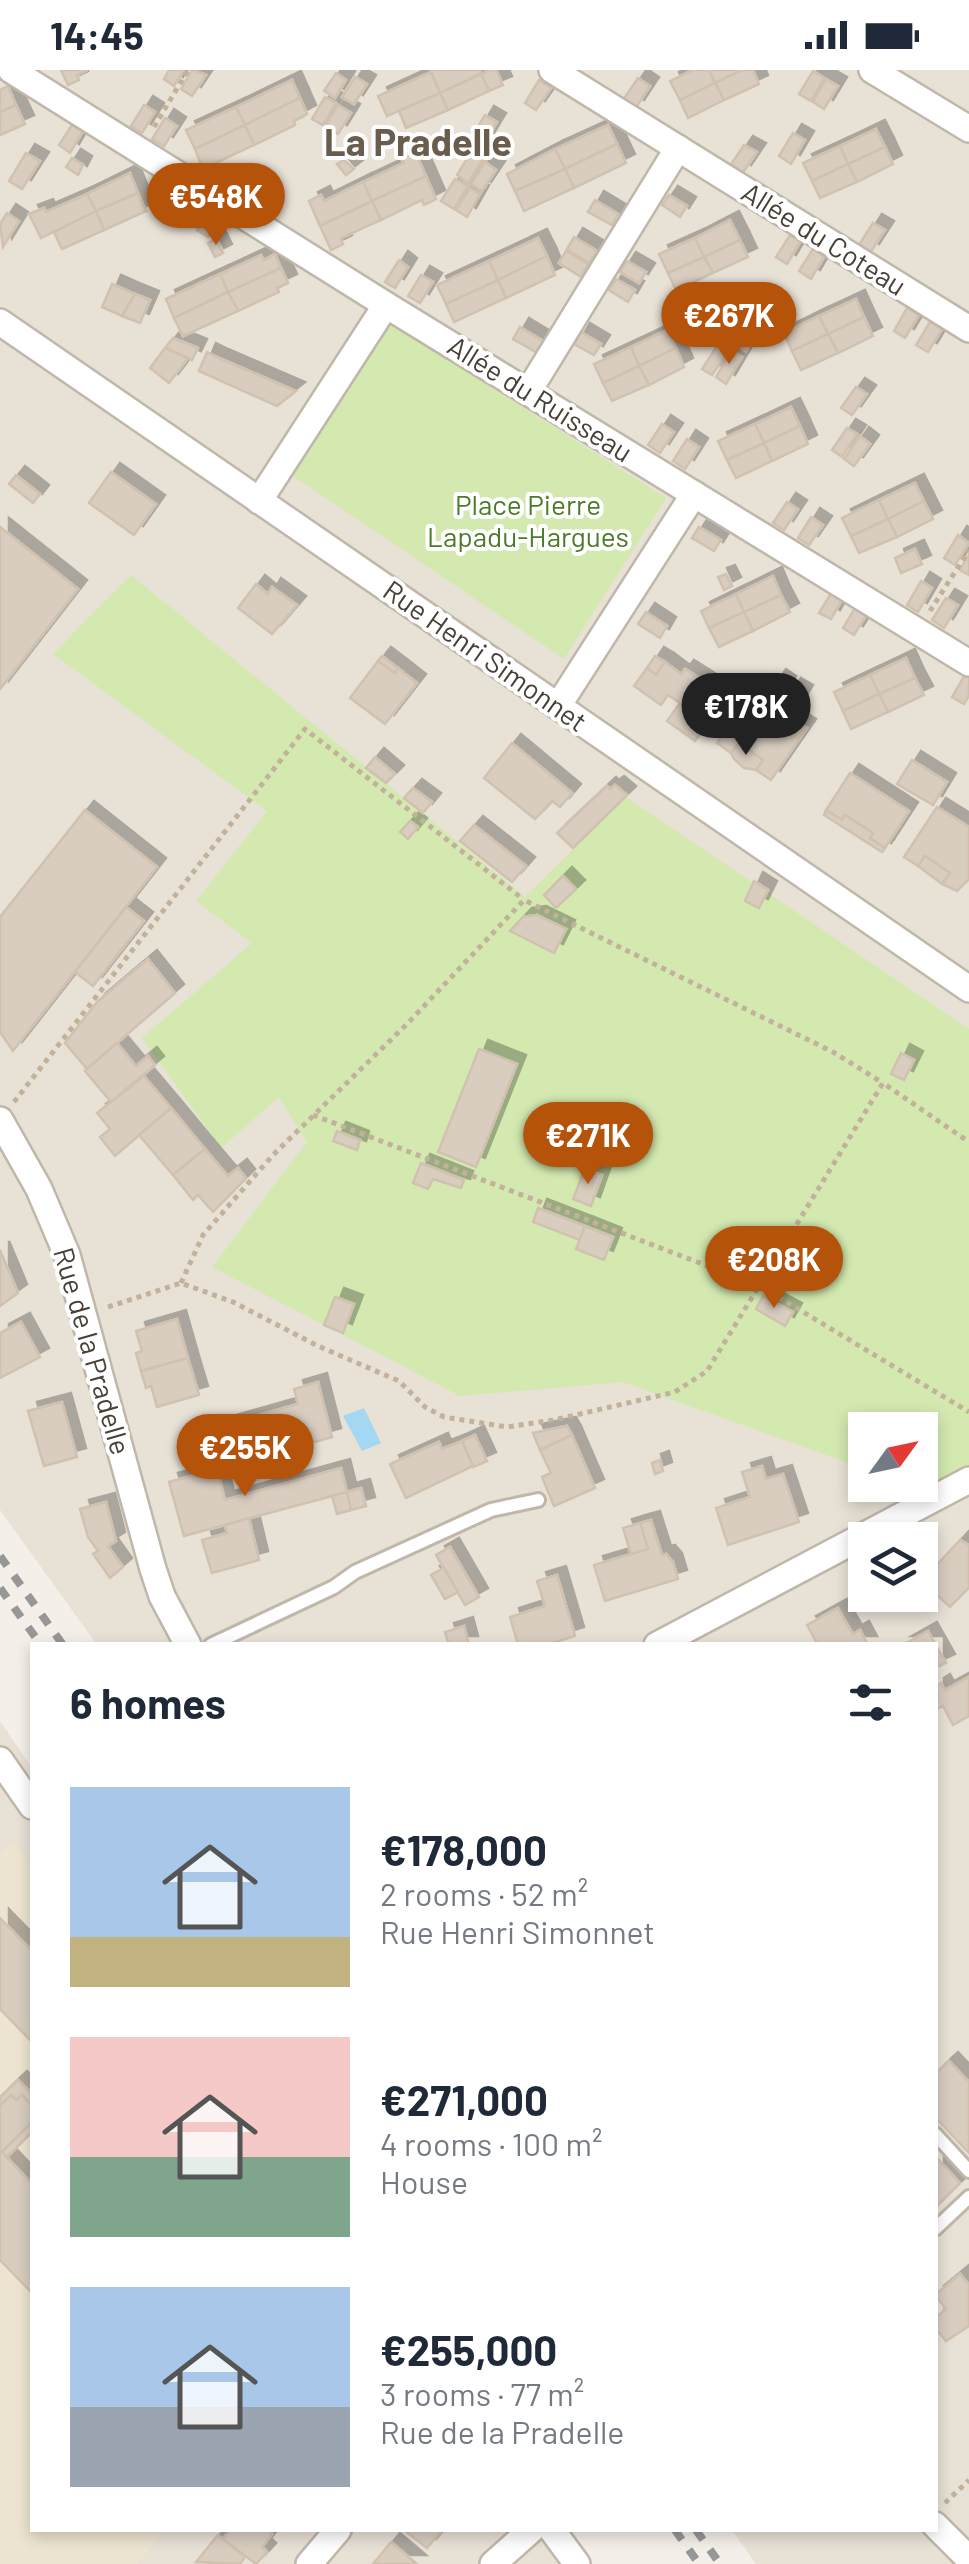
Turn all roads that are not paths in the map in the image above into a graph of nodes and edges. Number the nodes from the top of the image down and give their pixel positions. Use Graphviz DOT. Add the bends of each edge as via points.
graph roads {
  1 [pos="11,70"];
  2 [pos="552,70"];
  3 [pos="872,70"];
  4 [pos="969,129"];
  5 [pos="678,148"];
  6 [pos="386,305"];
  7 [pos="0,322"];
  8 [pos="969,329"];
  9 [pos="528,392"];
  10 [pos="694,494"];
  11 [pos="260,501"];
  12 [pos="969,663"];
  13 [pos="558,706"];
  14 [pos="969,990"];
  15 [pos="0,1120"];
  16 [pos="969,1480"];
  17 [pos="538,1500"];
  18 [pos="186,1642"];
  19 [pos="217,1642"];
  20 [pos="663,1642"];
  21 [pos="0,1760"];
  22 [pos="30,1803"];
  23 [pos="938,2137"];
  24 [pos="969,2170"];
  25 [pos="969,2198"];
  26 [pos="938,2226"];
  27 [pos="938,2529"];
  28 [pos="336,2532"];
  29 [pos="529,2532"];
  30 [pos="554,2532"];
  31 [pos="969,2559"];
  32 [pos="309,2564"];
  33 [pos="493,2564"];
  34 [pos="578,2564"];
  1 -- 6 [label="street, Allée du Ruisseau"];
  2 -- 5 [label="street, Allée du Coteau"];
  3 -- 4 [label="street"];
  5 -- 8 [label="street, Allée du Coteau"];
  5 -- 9 [label="street"];
  6 -- 9 [label="street, Allée du Ruisseau"];
  6 -- 11 [label="street"];
  7 -- 11 [label="street, Rue Henri Simonnet"];
  9 -- 10 [label="street, Allée du Ruisseau"];
  10 -- 12 [label="street, Allée du Ruisseau"];
  10 -- 13 [label="street"];
  11 -- 13 [label="street, Rue Henri Simonnet"];
  13 -- 14 [label="street, Rue Henri Simonnet"];
  15 -- 18 [label="street, Rue de la Pradelle" via="67,1256 153,1569"];
  16 -- 20 [label="street"];
  17 -- 19 [label="lane" via="491,1510"];
  21 -- 22 [label="street"];
  23 -- 24 [label="lane"];
  25 -- 26 [label="lane"];
  27 -- 31 [label="street"];
  28 -- 32 [label="street"];
  29 -- 33 [label="street"];
  30 -- 34 [label="street"];
}
